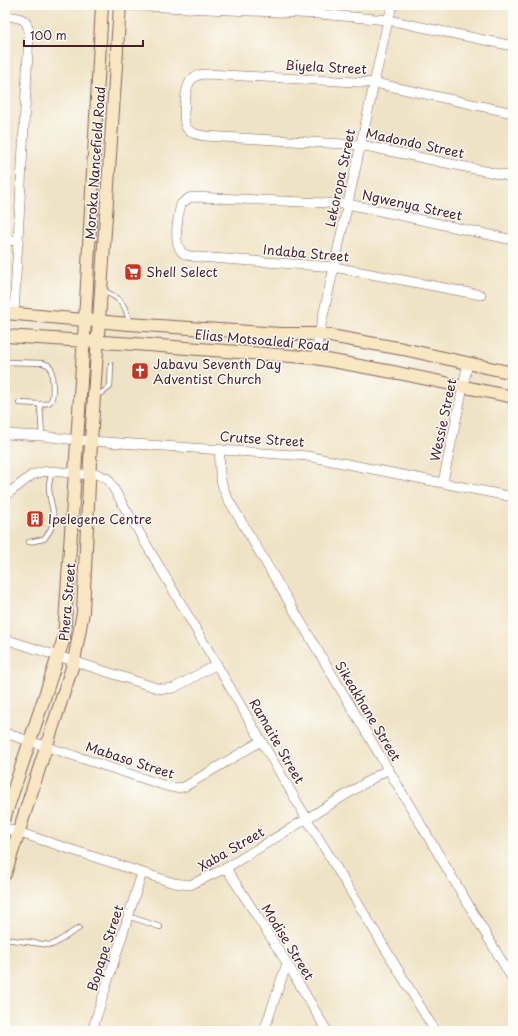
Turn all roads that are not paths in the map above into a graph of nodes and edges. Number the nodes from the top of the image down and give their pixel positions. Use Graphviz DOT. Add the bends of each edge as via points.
graph roads {
  1 [pos="102,5"];
  2 [pos="121,5"];
  3 [pos="393,5"];
  4 [pos="186,6"];
  5 [pos="5,16"];
  6 [pos="388,20"];
  7 [pos="513,46"];
  8 [pos="374,83"];
  9 [pos="513,113"];
  10 [pos="191,132"];
  11 [pos="361,145"];
  12 [pos="513,177"];
  13 [pos="185,200"];
  14 [pos="348,204"];
  15 [pos="5,240"];
  16 [pos="513,240"];
  17 [pos="19,241"];
  18 [pos="89,256"];
  19 [pos="103,257"];
  20 [pos="334,267"];
  21 [pos="101,290"];
  22 [pos="481,295"];
  23 [pos="9,314"];
  24 [pos="85,321"];
  25 [pos="99,322"];
  26 [pos="133,324"];
  27 [pos="319,334"];
  28 [pos="5,336"];
  29 [pos="83,341"];
  30 [pos="98,342"];
  31 [pos="135,344"];
  32 [pos="316,358"];
  33 [pos="5,362"];
  34 [pos="468,363"];
  35 [pos="111,365"];
  36 [pos="513,373"];
  37 [pos="464,386"];
  38 [pos="94,396"];
  39 [pos="513,397"];
  40 [pos="19,403"];
  41 [pos="40,404"];
  42 [pos="5,434"];
  43 [pos="42,436"];
  44 [pos="77,440"];
  45 [pos="91,441"];
  46 [pos="220,449"];
  47 [pos="52,471"];
  48 [pos="74,473"];
  49 [pos="90,474"];
  50 [pos="443,482"];
  51 [pos="5,496"];
  52 [pos="513,497"];
  53 [pos="28,542"];
  54 [pos="5,639"];
  55 [pos="59,657"];
  56 [pos="74,661"];
  57 [pos="217,664"];
  58 [pos="5,733"];
  59 [pos="29,741"];
  60 [pos="261,741"];
  61 [pos="47,747"];
  62 [pos="388,769"];
  63 [pos="5,816"];
  64 [pos="307,819"];
  65 [pos="5,828"];
  66 [pos="18,832"];
  67 [pos="226,868"];
  68 [pos="142,873"];
  69 [pos="5,874"];
  70 [pos="128,916"];
  71 [pos="160,927"];
  72 [pos="78,928"];
  73 [pos="5,939"];
  74 [pos="287,963"];
  75 [pos="513,980"];
  76 [pos="92,1031"];
  77 [pos="264,1031"];
  78 [pos="327,1031"];
  79 [pos="435,1031"];
  1 -- 18 [label="main road, Moroka Nancefield Road"];
  2 -- 4 [label="street"];
  2 -- 19 [label="main road, Moroka Nancefield Road"];
  3 -- 6 [label="street, Lekoropa Street"];
  4 -- 6 [label="street"];
  5 -- 17 [label="street" via="23,19 29,28"];
  6 -- 7 [label="street"];
  6 -- 8 [label="street, Lekoropa Street"];
  8 -- 9 [label="street, Biyela Street"];
  8 -- 10 [label="street, Biyela Street" via="198,75 193,77 187,87 184,121"];
  8 -- 11 [label="street, Lekoropa Street"];
  10 -- 11 [label="street, Madondo Street" via="206,136"];
  11 -- 12 [label="street, Madondo Street"];
  11 -- 14 [label="street, Lekoropa Street"];
  13 -- 14 [label="street, Ngwenya Street" via="202,197"];
  13 -- 20 [label="street, Indaba Street" via="181,204 177,230 180,250 185,254"];
  14 -- 16 [label="street, Ngwenya Street"];
  14 -- 20 [label="street, Lekoropa Street"];
  15 -- 17 [label="street"];
  17 -- 23 [label="street"];
  18 -- 19 [label="main road"];
  18 -- 24 [label="main road, Moroka Nancefield Road"];
  19 -- 21 [label="main road, Moroka Nancefield Road"];
  20 -- 22 [label="street, Indaba Street"];
  20 -- 27 [label="street, Lekoropa Street"];
  21 -- 25 [label="main road, Moroka Nancefield Road"];
  21 -- 26 [label="lane" via="125,306"];
  23 -- 24 [label="main road, Elias Motsoaledi Road"];
  24 -- 25 [label="main road, Elias Motsoaledi Road"];
  24 -- 29 [label="main road, Phera Street"];
  25 -- 26 [label="main road, Elias Motsoaledi Road"];
  25 -- 30 [label="main road, Phera Street"];
  26 -- 27 [label="main road, Elias Motsoaledi Road"];
  26 -- 31 [label="main road"];
  27 -- 32 [label="street, Lekoropa Street"];
  27 -- 34 [label="main road, Elias Motsoaledi Road"];
  28 -- 29 [label="main road, Elias Motsoaledi Road"];
  29 -- 30 [label="main road, Elias Motsoaledi Road"];
  29 -- 44 [label="main road, Phera Street"];
  30 -- 31 [label="main road, Elias Motsoaledi Road"];
  30 -- 38 [label="main road, Phera Street"];
  31 -- 32 [label="main road, Elias Motsoaledi Road"];
  32 -- 37 [label="main road, Elias Motsoaledi Road"];
  33 -- 41 [label="lane" via="43,363 51,368 51,401 48,404"];
  34 -- 36 [label="main road, Elias Motsoaledi Road"];
  34 -- 37 [label="street, Wessie Street"];
  35 -- 38 [label="lane" via="110,387"];
  37 -- 39 [label="main road, Elias Motsoaledi Road"];
  37 -- 50 [label="street, Wessie Street"];
  38 -- 45 [label="main road, Phera Street"];
  40 -- 41 [label="lane"];
  41 -- 43 [label="lane"];
  42 -- 43 [label="street, Crutse Street"];
  43 -- 44 [label="street, Crutse Street"];
  44 -- 45 [label="street, Crutse Street"];
  44 -- 48 [label="main road, Phera Street"];
  45 -- 46 [label="street, Crutse Street"];
  45 -- 49 [label="main road, Phera Street"];
  46 -- 50 [label="street, Crutse Street" via="307,456"];
  46 -- 62 [label="street, Sikeakhane Street" via="219,474 223,490"];
  47 -- 48 [label="street, Ramaite Street"];
  47 -- 51 [label="street, Ramaite Street" via="32,475"];
  47 -- 53 [label="lane" via="49,487 53,526 44,539"];
  48 -- 49 [label="street, Ramaite Street"];
  48 -- 55 [label="main road, Phera Street" via="64,638"];
  49 -- 56 [label="main road, Phera Street" via="83,612"];
  49 -- 57 [label="street, Ramaite Street" via="102,475 108,479"];
  50 -- 52 [label="street, Crutse Street"];
  54 -- 55 [label="street"];
  55 -- 56 [label="street"];
  55 -- 59 [label="main road, Phera Street"];
  56 -- 57 [label="street" via="164,689 174,688"];
  56 -- 61 [label="main road, Phera Street"];
  57 -- 60 [label="street, Ramaite Street"];
  58 -- 59 [label="street, Mabaso Street"];
  59 -- 61 [label="street, Mabaso Street"];
  59 -- 63 [label="main road, Phera Street"];
  60 -- 61 [label="street, Mabaso Street" via="180,789"];
  60 -- 64 [label="street, Ramaite Street"];
  61 -- 66 [label="main road, Phera Street"];
  62 -- 64 [label="street, Xaba Street"];
  62 -- 75 [label="street, Sikeakhane Street"];
  64 -- 67 [label="street, Xaba Street"];
  64 -- 79 [label="street, Ramaite Street"];
  65 -- 66 [label="street, Xaba Street"];
  66 -- 68 [label="street, Xaba Street"];
  66 -- 69 [label="main road, Phera Street"];
  67 -- 68 [label="street, Xaba Street" via="190,885"];
  67 -- 74 [label="street, Modise Street"];
  68 -- 70 [label="street, Bopape Street"];
  70 -- 71 [label="lane"];
  70 -- 76 [label="street, Bopape Street"];
  72 -- 73 [label="lane" via="54,944"];
  74 -- 77 [label="street"];
  74 -- 78 [label="street, Modise Street"];
}
